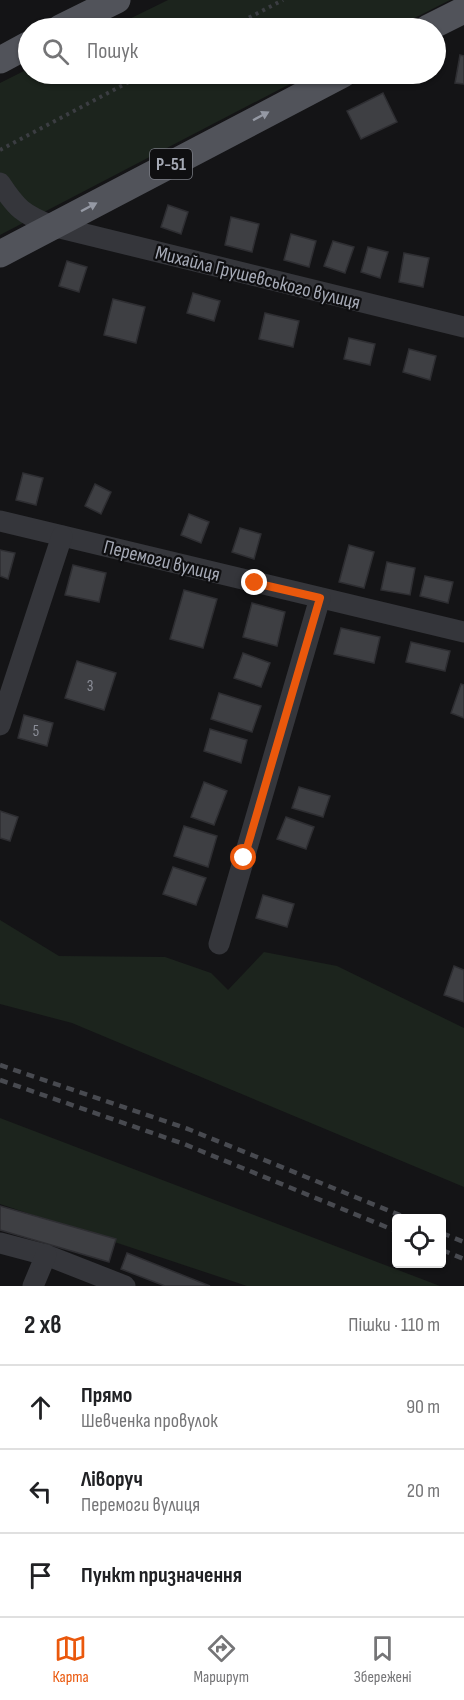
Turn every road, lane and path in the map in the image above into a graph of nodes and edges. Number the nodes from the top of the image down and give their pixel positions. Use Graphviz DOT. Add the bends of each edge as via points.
graph roads {
  1 [pos="117,0"];
  2 [pos="283,0"];
  3 [pos="463,11"];
  4 [pos="80,18"];
  5 [pos="248,18"];
  6 [pos="446,19"];
  7 [pos="18,50"];
  8 [pos="0,60"];
  9 [pos="125,84"];
  10 [pos="324,84"];
  11 [pos="0,150"];
  12 [pos="0,183"];
  13 [pos="51,226"];
  14 [pos="0,254"];
  15 [pos="464,327"];
  16 [pos="0,520"];
  17 [pos="62,536"];
  18 [pos="320,598"];
  19 [pos="464,632"];
  20 [pos="0,725"];
  21 [pos="219,944"];
  22 [pos="0,1243"];
  23 [pos="46,1255"];
  24 [pos="33,1286"];
  25 [pos="125,1286"];
  1 -- 4 [label="main road"];
  2 -- 5 [label="path"];
  3 -- 6 [label="main road"];
  7 -- 8 [label="main road"];
  9 -- 11 [label="path"];
  13 -- 10 [label="main road, Р-51, one-way"];
  12 -- 13 [label="street, Михайла Грушевського вулиця" via="26,215"];
  13 -- 14 [label="main road, Р-51"];
  13 -- 15 [label="street, Михайла Грушевського вулиця"];
  16 -- 17 [label="street, Перемоги вулиця"];
  17 -- 18 [label="street, Перемоги вулиця"];
  17 -- 20 [label="street"];
  18 -- 19 [label="street, Перемоги вулиця"];
  18 -- 21 [label="street"];
  22 -- 23 [label="street"];
  23 -- 24 [label="street"];
  23 -- 25 [label="street"];
}
